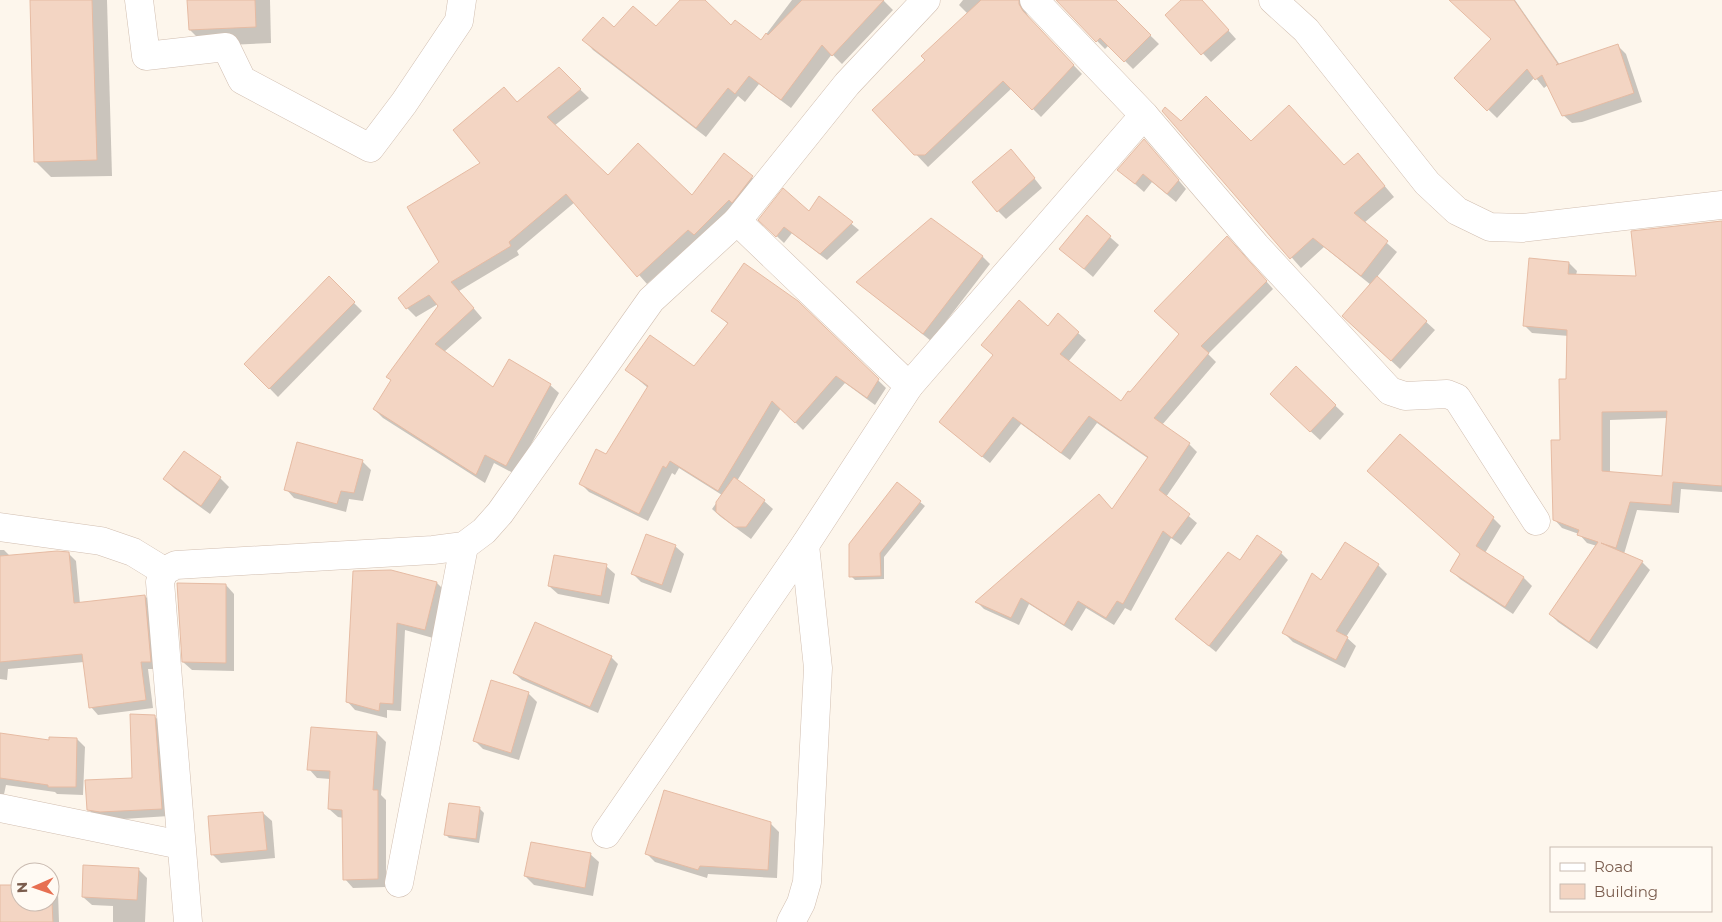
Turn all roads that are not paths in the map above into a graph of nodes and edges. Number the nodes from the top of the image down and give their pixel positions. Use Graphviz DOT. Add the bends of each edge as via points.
graph roads {
  1 [pos="138,0"];
  2 [pos="462,0"];
  3 [pos="926,0"];
  4 [pos="1034,0"];
  5 [pos="1274,0"];
  6 [pos="1144,115"];
  7 [pos="1722,205"];
  8 [pos="737,221"];
  9 [pos="909,386"];
  10 [pos="1536,521"];
  11 [pos="0,527"];
  12 [pos="805,545"];
  13 [pos="464,546"];
  14 [pos="164,571"];
  15 [pos="0,808"];
  16 [pos="606,834"];
  17 [pos="181,845"];
  18 [pos="399,883"];
  19 [pos="188,922"];
  20 [pos="791,922"];
  1 -- 2 [label="street" via="146,56 226,47 242,80 370,148 459,21"];
  3 -- 8 [label="street" via="846,84"];
  4 -- 6 [label="street"];
  5 -- 7 [label="street" via="1306,30 1427,183 1456,211 1490,227 1522,228"];
  6 -- 9 [label="street"];
  6 -- 10 [label="street" via="1256,246 1390,391 1405,396 1447,394 1457,398"];
  8 -- 9 [label="street"];
  8 -- 13 [label="street" via="652,300 500,513"];
  9 -- 12 [label="street"];
  11 -- 14 [label="street" via="101,541 133,552"];
  12 -- 16 [label="street"];
  12 -- 20 [label="street" via="818,668 807,882"];
  13 -- 14 [label="street" via="176,565"];
  13 -- 18 [label="street"];
  14 -- 17 [label="street" via="160,582"];
  15 -- 17 [label="street"];
  17 -- 19 [label="street"];
}
